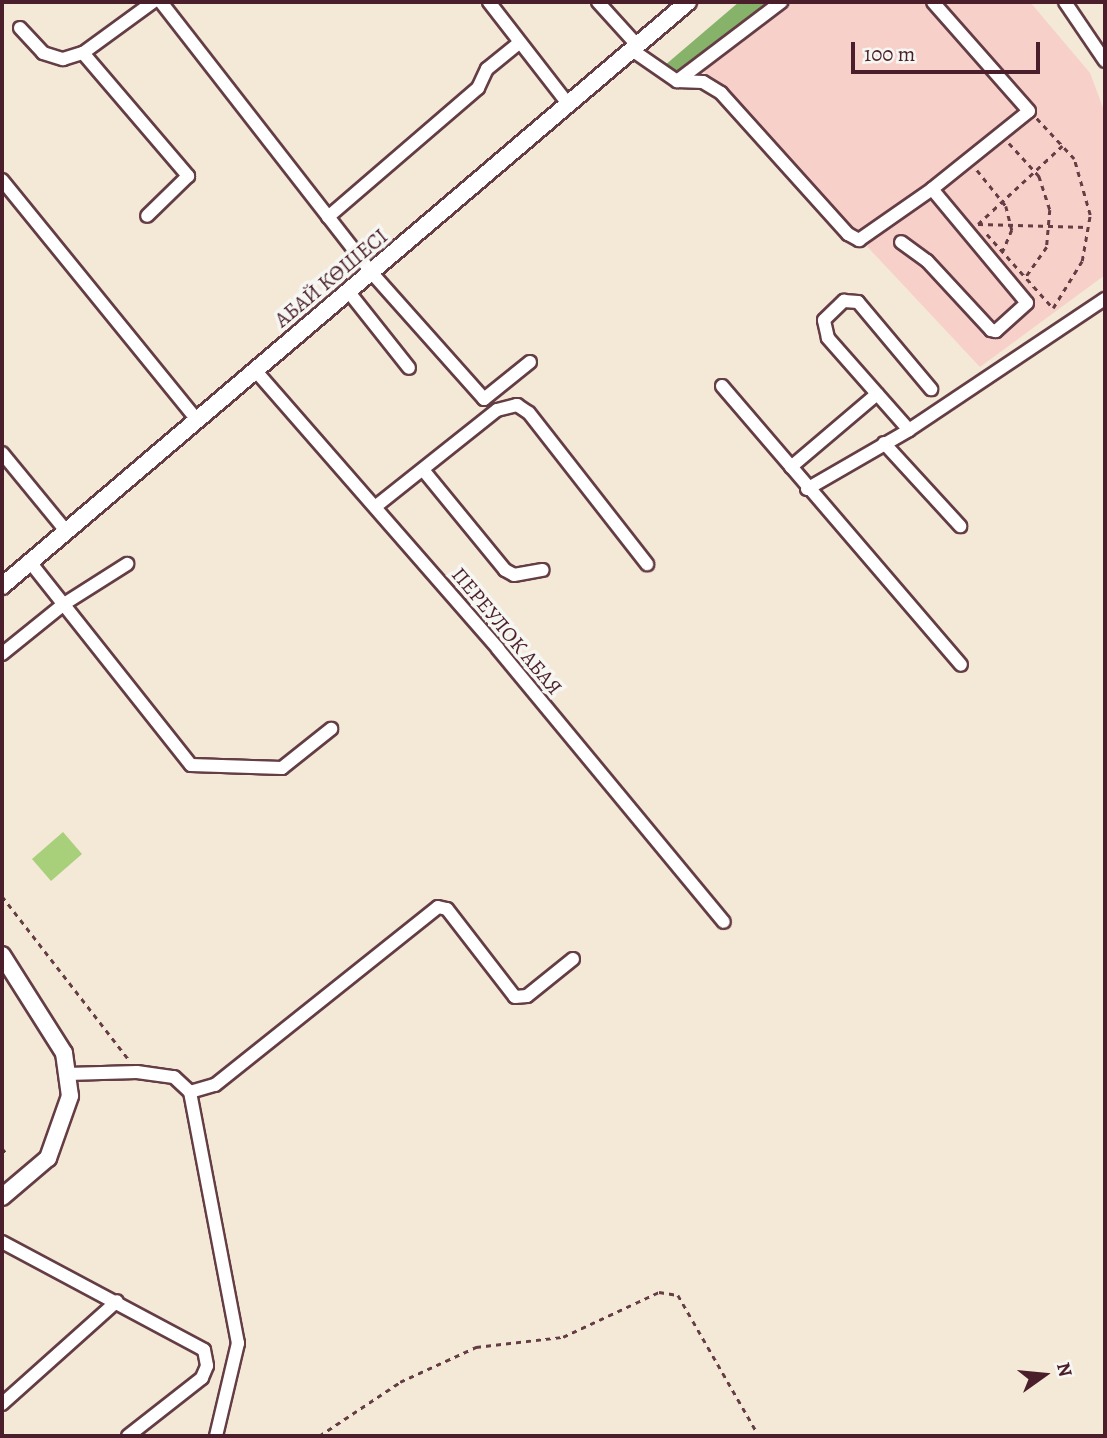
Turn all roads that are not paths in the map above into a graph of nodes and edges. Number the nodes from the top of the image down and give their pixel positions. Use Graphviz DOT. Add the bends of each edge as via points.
graph roads {
  1 [pos="153,2"];
  2 [pos="161,2"];
  3 [pos="489,2"];
  4 [pos="598,2"];
  5 [pos="781,2"];
  6 [pos="933,2"];
  7 [pos="1065,2"];
  8 [pos="684,3"];
  9 [pos="20,28"];
  10 [pos="519,43"];
  11 [pos="635,47"];
  12 [pos="83,53"];
  13 [pos="1105,61"];
  14 [pos="677,81"];
  15 [pos="568,104"];
  16 [pos="2,180"];
  17 [pos="932,189"];
  18 [pos="147,216"];
  19 [pos="328,217"];
  20 [pos="901,242"];
  21 [pos="370,272"];
  22 [pos="348,291"];
  23 [pos="1105,299"];
  24 [pos="530,362"];
  25 [pos="409,368"];
  26 [pos="255,370"];
  27 [pos="722,386"];
  28 [pos="931,389"];
  29 [pos="877,394"];
  30 [pos="197,420"];
  31 [pos="909,429"];
  32 [pos="884,443"];
  33 [pos="2,453"];
  34 [pos="791,467"];
  35 [pos="424,471"];
  36 [pos="807,489"];
  37 [pos="375,506"];
  38 [pos="960,526"];
  39 [pos="66,531"];
  40 [pos="30,562"];
  41 [pos="127,564"];
  42 [pos="646,564"];
  43 [pos="543,570"];
  44 [pos="2,586"];
  45 [pos="64,604"];
  46 [pos="2,654"];
  47 [pos="961,666"];
  48 [pos="331,729"];
  49 [pos="724,922"];
  50 [pos="2,956"];
  51 [pos="573,959"];
  52 [pos="67,1074"];
  53 [pos="190,1092"];
  54 [pos="2,1197"];
  55 [pos="2,1242"];
  56 [pos="117,1301"];
  57 [pos="2,1404"];
  58 [pos="128,1436"];
  59 [pos="216,1436"];
  1 -- 12 [label="street"];
  2 -- 19 [label="street"];
  3 -- 10 [label="street"];
  4 -- 11 [label="street"];
  5 -- 14 [label="street"];
  6 -- 17 [label="street" via="1029,110"];
  7 -- 13 [label="street"];
  8 -- 11 [label="main road, АБАЙ КӨШЕСІ"];
  9 -- 12 [label="street" via="52,59"];
  10 -- 15 [label="street"];
  10 -- 19 [label="street" via="487,69 478,88"];
  11 -- 14 [label="street"];
  11 -- 15 [label="main road, АБАЙ КӨШЕСІ"];
  12 -- 18 [label="street" via="188,176"];
  14 -- 17 [label="street" via="703,82 721,93 848,234 859,240"];
  15 -- 21 [label="main road, АБАЙ КӨШЕСІ"];
  16 -- 30 [label="street"];
  17 -- 20 [label="street" via="1027,303 996,331 991,330 927,261"];
  19 -- 21 [label="street"];
  21 -- 22 [label="main road, АБАЙ КӨШЕСІ"];
  21 -- 24 [label="street" via="484,399"];
  22 -- 25 [label="street"];
  22 -- 26 [label="main road, АБАЙ КӨШЕСІ"];
  23 -- 31 [label="street"];
  26 -- 30 [label="main road, АБАЙ КӨШЕСІ"];
  26 -- 37 [label="street, ПЕРЕУЛОК АБАЯ"];
  27 -- 34 [label="street"];
  28 -- 29 [label="street" via="858,302 844,301 824,320 824,331"];
  29 -- 31 [label="street"];
  29 -- 34 [label="street"];
  30 -- 39 [label="main road, АБАЙ КӨШЕСІ"];
  31 -- 32 [label="street"];
  32 -- 36 [label="street"];
  32 -- 38 [label="street"];
  33 -- 39 [label="street"];
  34 -- 36 [label="street"];
  35 -- 37 [label="street"];
  35 -- 42 [label="street" via="497,410 517,405 528,413"];
  35 -- 43 [label="street" via="505,570 514,575"];
  36 -- 47 [label="street"];
  37 -- 49 [label="street, ПЕРЕУЛОК АБАЯ"];
  39 -- 40 [label="main road, АБАЙ КӨШЕСІ"];
  40 -- 44 [label="main road, АБАЙ КӨШЕСІ"];
  40 -- 45 [label="street"];
  41 -- 45 [label="street"];
  45 -- 46 [label="street"];
  45 -- 48 [label="street" via="191,765 282,768"];
  50 -- 52 [label="main road" via="64,1053"];
  51 -- 53 [label="street" via="527,996 515,997 447,909 438,906 215,1085"];
  52 -- 53 [label="street" via="137,1072 174,1077"];
  52 -- 54 [label="main road" via="70,1096 48,1158"];
  53 -- 59 [label="street" via="239,1343"];
  55 -- 56 [label="street"];
  56 -- 57 [label="street"];
  56 -- 58 [label="street" via="204,1350 207,1366 202,1378"];
}
